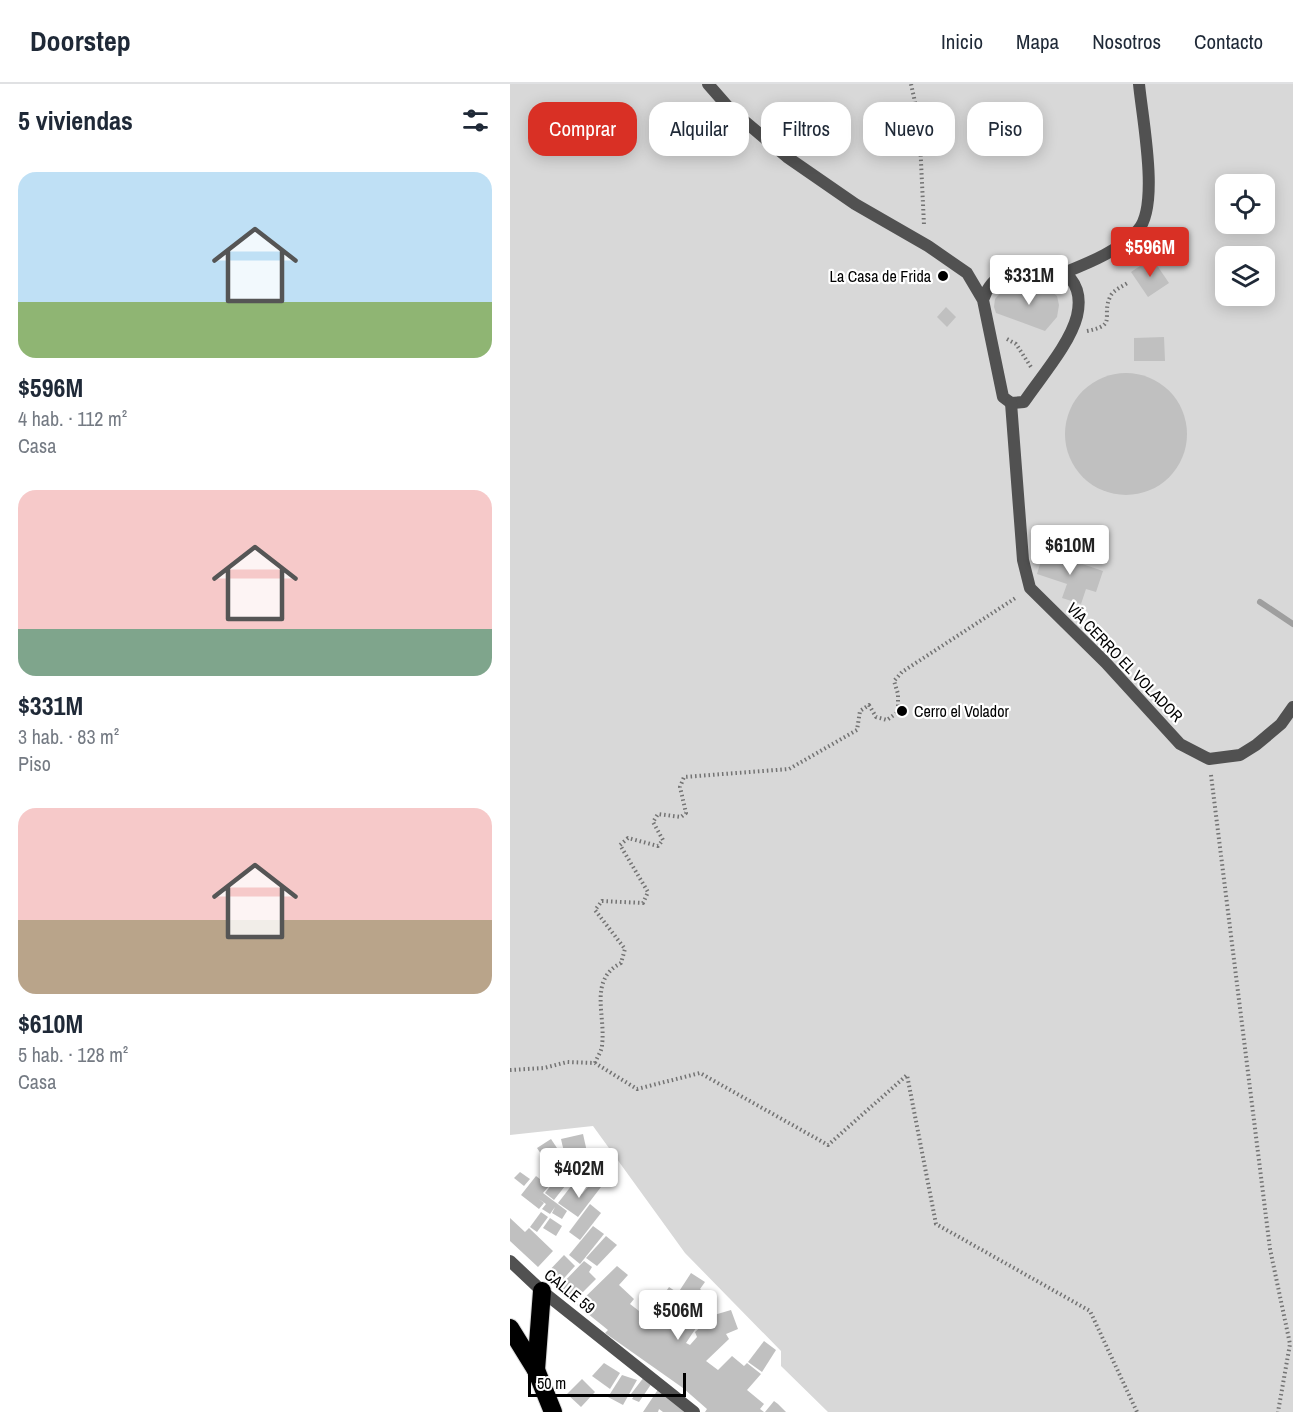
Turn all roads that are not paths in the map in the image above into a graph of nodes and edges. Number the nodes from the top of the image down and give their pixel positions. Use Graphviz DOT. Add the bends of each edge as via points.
graph roads {
  1 [pos="708,84"];
  2 [pos="1139,84"];
  3 [pos="1066,272"];
  4 [pos="983,300"];
  5 [pos="1011,404"];
  6 [pos="1293,706"];
  7 [pos="510,1261"];
  8 [pos="542,1291"];
  9 [pos="510,1328"];
  10 [pos="536,1370"];
  11 [pos="553,1412"];
  12 [pos="694,1412"];
  1 -- 4 [label="street" via="729,108 787,157 967,273"];
  2 -- 3 [label="street" via="1150,195 1145,219 1126,241"];
  3 -- 4 [label="street" via="1050,265 1017,267 990,284"];
  3 -- 5 [label="street" via="1076,291 1074,325 1024,402"];
  4 -- 5 [label="street" via="1003,397"];
  5 -- 6 [label="street, VÍA CERRO EL VOLADOR" via="1023,560 1030,588 1180,744 1209,759 1240,755 1248,750 1281,724"];
  7 -- 8 [label="street, CALLE 59"];
  8 -- 10 [label="highway"];
  8 -- 12 [label="street, CALLE 59"];
  9 -- 10 [label="highway"];
  10 -- 11 [label="highway"];
}
